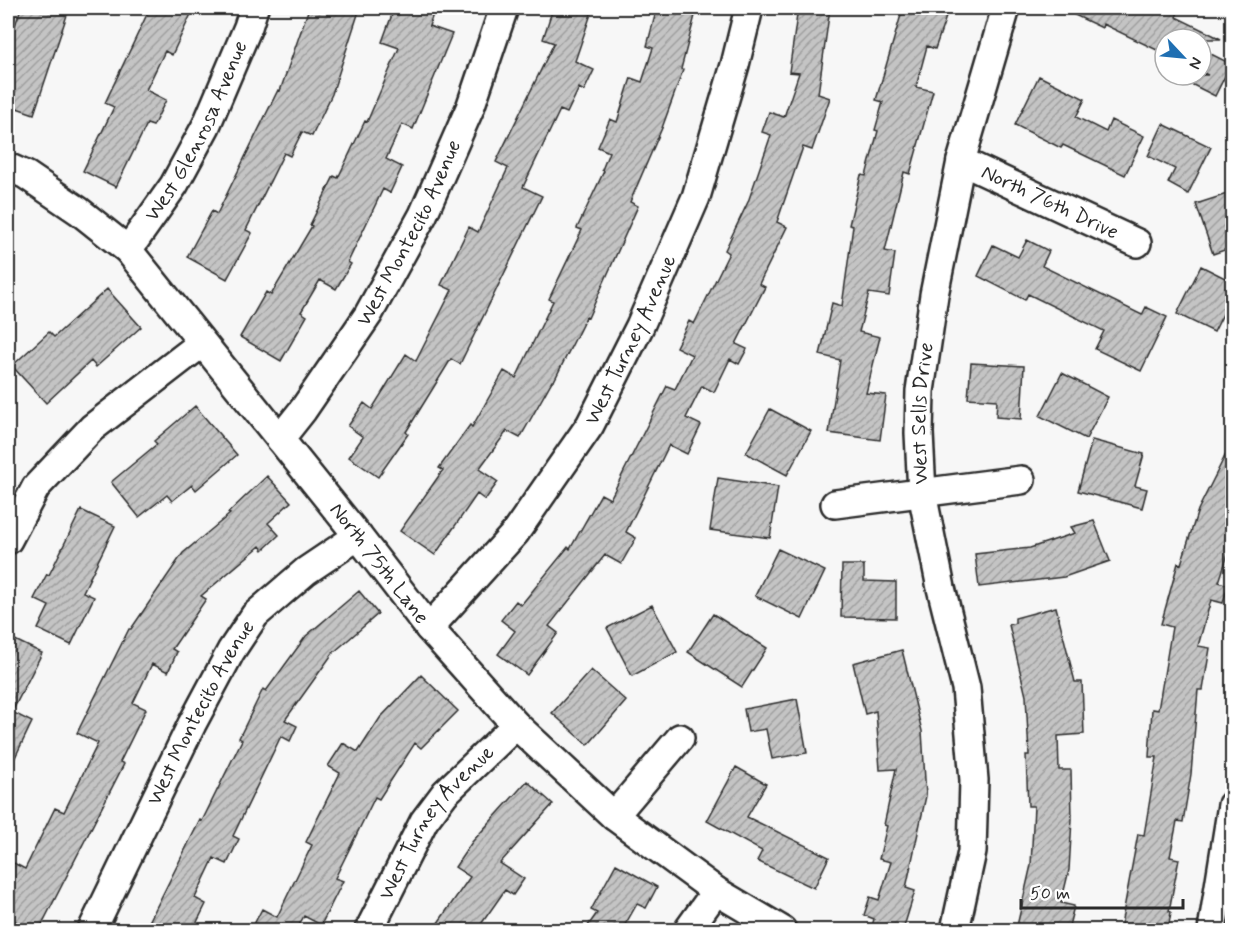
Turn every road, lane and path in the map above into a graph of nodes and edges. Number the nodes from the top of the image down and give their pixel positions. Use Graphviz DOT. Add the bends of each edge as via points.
graph roads {
  1 [pos="254,8"];
  2 [pos="504,8"];
  3 [pos="748,8"];
  4 [pos="1006,8"];
  5 [pos="961,161"];
  6 [pos="8,167"];
  7 [pos="1137,243"];
  8 [pos="128,250"];
  9 [pos="202,342"];
  10 [pos="280,439"];
  11 [pos="1021,480"];
  12 [pos="922,493"];
  13 [pos="835,504"];
  14 [pos="358,536"];
  15 [pos="8,540"];
  16 [pos="429,628"];
  17 [pos="516,725"];
  18 [pos="680,738"];
  19 [pos="1233,805"];
  20 [pos="614,816"];
  21 [pos="716,891"];
  22 [pos="92,930"];
  23 [pos="369,930"];
  24 [pos="688,930"];
  25 [pos="782,930"];
  26 [pos="955,930"];
  27 [pos="1212,930"];
  1 -- 8 [label="street, West Glenrosa Avenue" via="207,126 174,185"];
  2 -- 10 [label="street, West Montecito Avenue" via="470,108 423,215 368,315"];
  3 -- 16 [label="street, West Turney Avenue" via="696,197 640,326 595,415 515,533"];
  4 -- 5 [label="street, West Sells Drive"];
  5 -- 7 [label="street, North 76th Drive"];
  5 -- 12 [label="street, West Sells Drive" via="934,295 920,391"];
  6 -- 8 [label="street, North 75th Lane" via="79,211"];
  8 -- 9 [label="street, North 75th Lane"];
  9 -- 10 [label="street, North 75th Lane"];
  9 -- 15 [label="street" via="92,428 36,487"];
  10 -- 14 [label="street, North 75th Lane"];
  11 -- 12 [label="street"];
  12 -- 13 [label="street"];
  12 -- 26 [label="street, West Sells Drive" via="940,588 966,688 974,780 972,852"];
  14 -- 16 [label="street, North 75th Lane"];
  14 -- 22 [label="street, West Montecito Avenue" via="306,571 255,615 192,724"];
  16 -- 17 [label="street, North 75th Lane"];
  17 -- 20 [label="street, North 75th Lane"];
  17 -- 23 [label="street, West Turney Avenue" via="445,793 424,821"];
  18 -- 20 [label="street"];
  19 -- 27 [label="street"];
  20 -- 21 [label="street, North 75th Lane"];
  21 -- 24 [label="street"];
  21 -- 25 [label="street, North 75th Lane"];
}
